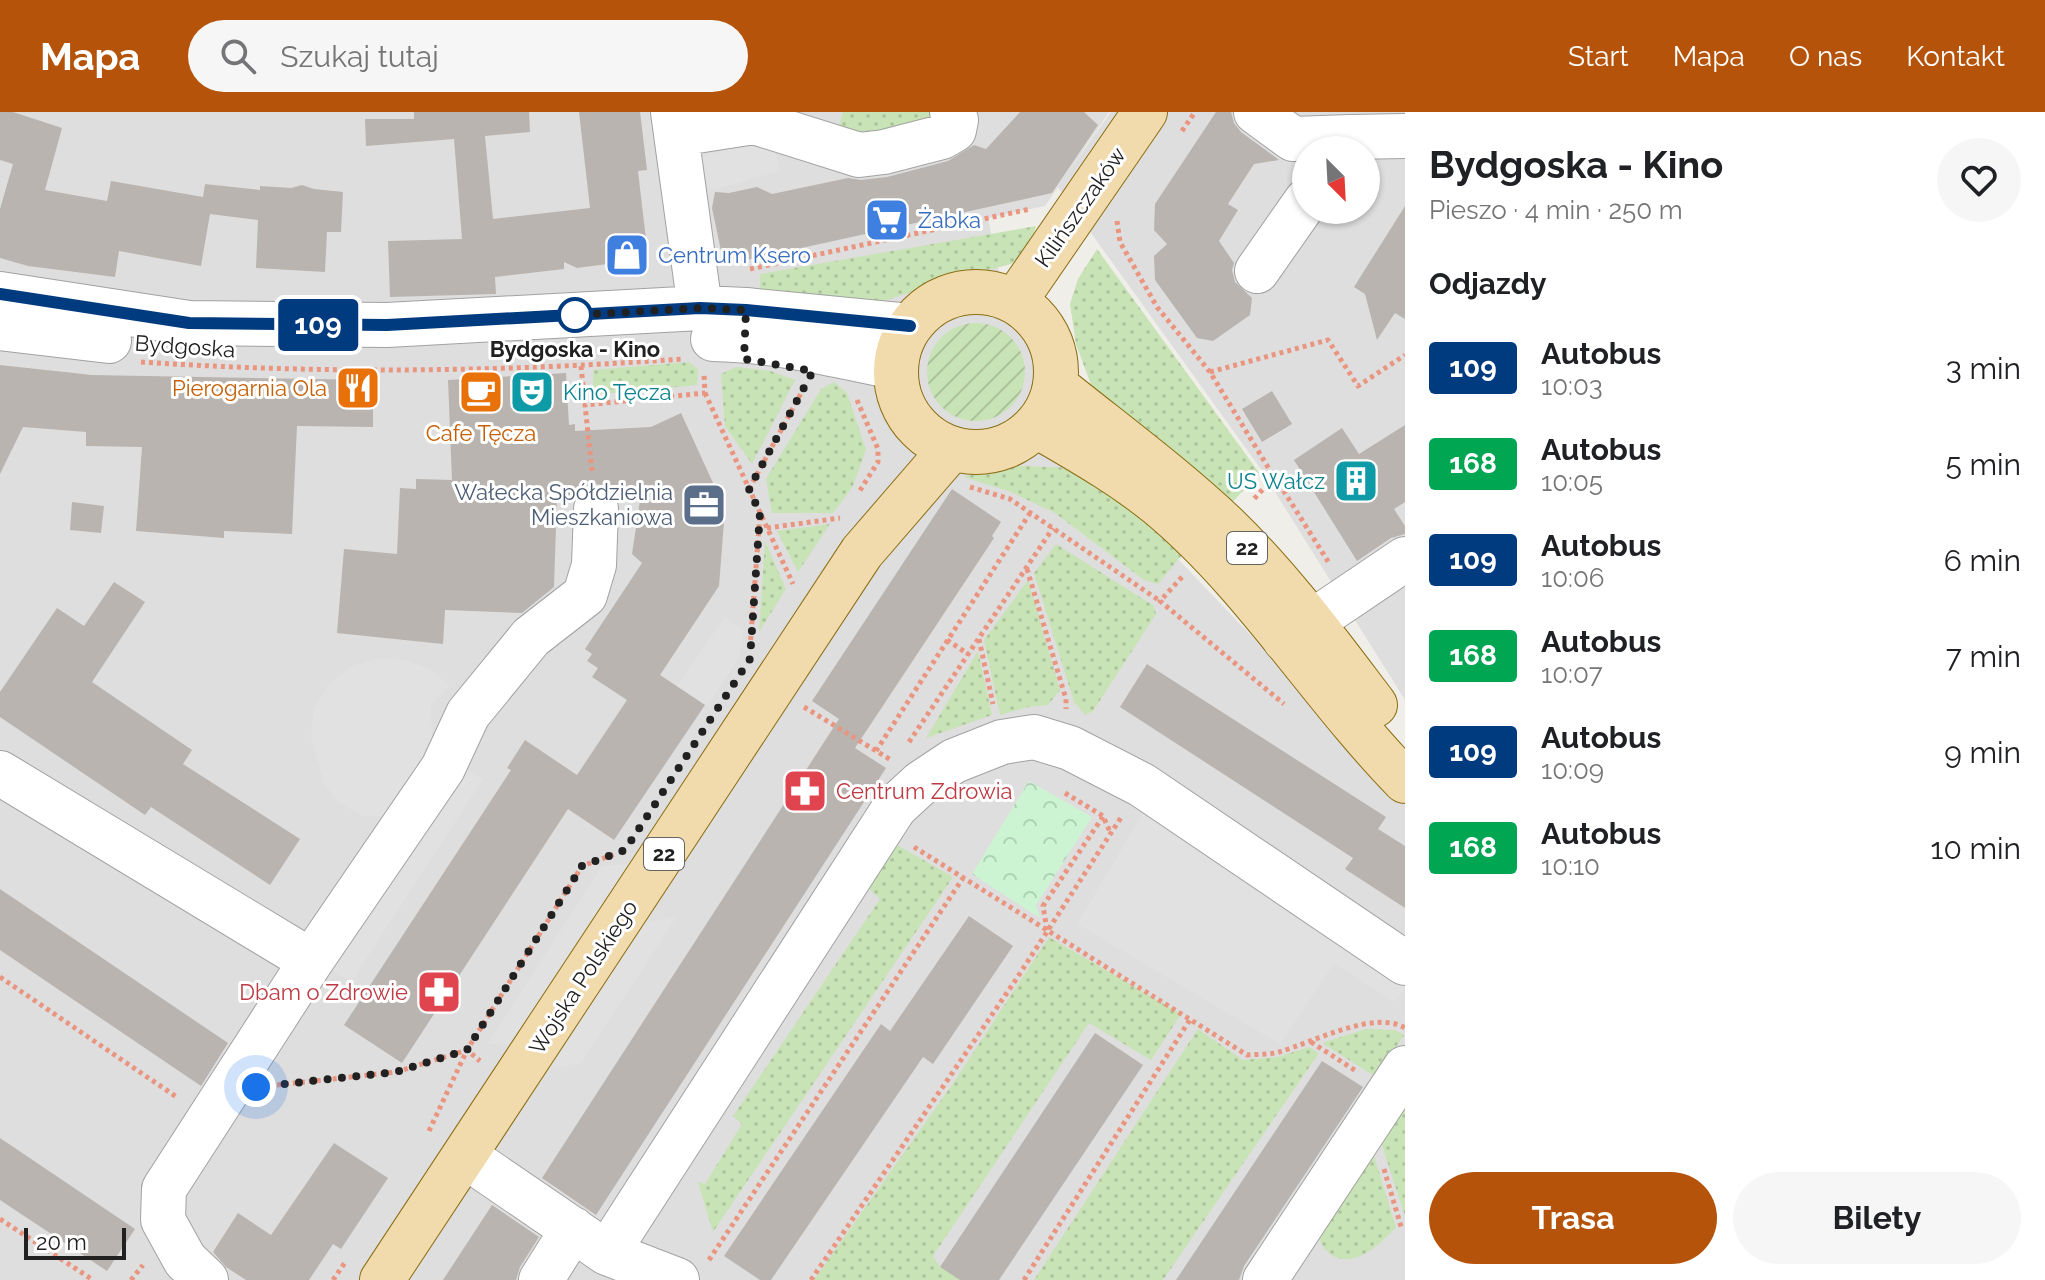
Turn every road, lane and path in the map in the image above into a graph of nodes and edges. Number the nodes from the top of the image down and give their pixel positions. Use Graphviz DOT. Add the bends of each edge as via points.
graph roads {
  1 [pos="952,112"];
  2 [pos="1145,112"];
  3 [pos="1256,112"];
  4 [pos="675,123"];
  5 [pos="1405,136"];
  6 [pos="1292,138"];
  7 [pos="1380,139"];
  8 [pos="1085,200"];
  9 [pos="1292,221"];
  10 [pos="1257,271"];
  11 [pos="698,293"];
  12 [pos="0,294"];
  13 [pos="1015,301"];
  14 [pos="910,326"];
  15 [pos="0,328"];
  16 [pos="1405,355"];
  17 [pos="581,366"];
  18 [pos="895,367"];
  19 [pos="704,369"];
  20 [pos="1210,372"];
  21 [pos="806,384"];
  22 [pos="1056,386"];
  23 [pos="705,393"];
  24 [pos="855,394"];
  25 [pos="585,405"];
  26 [pos="1037,426"];
  27 [pos="944,455"];
  28 [pos="749,489"];
  29 [pos="856,496"];
  30 [pos="849,507"];
  31 [pos="596,509"];
  32 [pos="760,513"];
  33 [pos="1030,513"];
  34 [pos="1227,527"];
  35 [pos="767,528"];
  36 [pos="1053,528"];
  37 [pos="846,533"];
  38 [pos="1405,559"];
  39 [pos="1027,567"];
  40 [pos="803,577"];
  41 [pos="1160,601"];
  42 [pos="1298,631"];
  43 [pos="947,640"];
  44 [pos="757,647"];
  45 [pos="968,654"];
  46 [pos="800,705"];
  47 [pos="1052,742"];
  48 [pos="1405,743"];
  49 [pos="876,751"];
  50 [pos="903,751"];
  51 [pos="895,763"];
  52 [pos="0,773"];
  53 [pos="1405,781"];
  54 [pos="1142,785"];
  55 [pos="889,817"];
  56 [pos="1111,833"];
  57 [pos="625,850"];
  58 [pos="963,878"];
  59 [pos="1047,931"];
  60 [pos="311,961"];
  61 [pos="1405,963"];
  62 [pos="0,977"];
  63 [pos="1191,1018"];
  64 [pos="1405,1028"];
  65 [pos="1310,1042"];
  66 [pos="467,1050"];
  67 [pos="1384,1072"];
  68 [pos="511,1086"];
  69 [pos="228,1090"];
  70 [pos="183,1101"];
  71 [pos="423,1141"];
  72 [pos="465,1156"];
  73 [pos="1381,1161"];
  74 [pos="0,1219"];
  75 [pos="1404,1229"];
  76 [pos="601,1254"];
  77 [pos="366,1267"];
  78 [pos="691,1273"];
  79 [pos="93,1280"];
  80 [pos="206,1280"];
  81 [pos="333,1280"];
  82 [pos="541,1280"];
  83 [pos="811,1280"];
  84 [pos="1024,1280"];
  85 [pos="1265,1280"];
  1 -- 4 [label="street" via="954,130 942,137 859,155 754,122"];
  2 -- 8 [label="main road, Kilińszczaków"];
  3 -- 6 [label="street"];
  4 -- 11 [label="street"];
  5 -- 7 [label="street"];
  8 -- 11 [label="path" via="1064,185 1045,206"];
  8 -- 13 [label="main road, Kilińszczaków"];
  8 -- 20 [label="path" via="1119,222 1120,242 1157,307"];
  9 -- 10 [label="street"];
  11 -- 12 [label="street, Bydgoska" via="387,325 189,323"];
  11 -- 14 [label="street, Bydgoska" via="746,310"];
  13 -- 14 [label="main road" via="993,293 947,297"];
  13 -- 22 [label="main road" via="1048,337 1057,365"];
  14 -- 18 [label="main road"];
  15 -- 18 [label="street, Bydgoska" via="185,349 377,353 744,339"];
  16 -- 20 [label="path" via="1358,386 1328,340"];
  17 -- 25 [label="path"];
  18 -- 27 [label="main road" via="905,412"];
  19 -- 23 [label="path"];
  20 -- 34 [label="path" via="1274,477"];
  21 -- 28 [label="path"];
  22 -- 26 [label="main road"];
  22 -- 34 [label="main road, 22"];
  23 -- 25 [label="path"];
  23 -- 28 [label="path"];
  24 -- 29 [label="path" via="878,449 878,462"];
  25 -- 31 [label="path"];
  26 -- 27 [label="main road" via="998,451"];
  26 -- 42 [label="main road, 22" via="1158,504"];
  27 -- 33 [label="path"];
  27 -- 37 [label="main road, Wojska Polskiego / 22"];
  28 -- 32 [label="path"];
  30 -- 37 [label="path"];
  31 -- 60 [label="street" via="594,565 585,595 531,637 468,714 443,768"];
  32 -- 35 [label="path"];
  32 -- 44 [label="path" via="750,659"];
  33 -- 36 [label="path"];
  33 -- 43 [label="path"];
  34 -- 42 [label="main road, 22"];
  35 -- 37 [label="path"];
  35 -- 40 [label="path" via="795,588"];
  36 -- 39 [label="path"];
  36 -- 41 [label="path"];
  37 -- 68 [label="main road, Wojska Polskiego / 22"];
  38 -- 42 [label="street"];
  39 -- 45 [label="path"];
  39 -- 47 [label="path" via="1066,699 1066,717"];
  42 -- 48 [label="main road, 22"];
  42 -- 53 [label="main road, 22"];
  43 -- 45 [label="path"];
  43 -- 49 [label="path"];
  45 -- 50 [label="path"];
  46 -- 49 [label="path"];
  47 -- 54 [label="street"];
  47 -- 55 [label="street" via="1034,737 1002,742 954,761 921,783"];
  49 -- 51 [label="path"];
  52 -- 60 [label="street"];
  54 -- 56 [label="path"];
  54 -- 61 [label="street"];
  55 -- 58 [label="path"];
  55 -- 76 [label="street"];
  56 -- 59 [label="path"];
  56 -- 59 [label="path" via="1103,816 1043,906"];
  57 -- 66 [label="path" via="582,866"];
  58 -- 59 [label="path"];
  58 -- 78 [label="path"];
  59 -- 63 [label="path"];
  59 -- 83 [label="path"];
  60 -- 69 [label="street"];
  62 -- 70 [label="path"];
  63 -- 65 [label="path" via="1247,1055"];
  63 -- 84 [label="path"];
  64 -- 65 [label="path" via="1397,1023 1365,1024"];
  65 -- 67 [label="path"];
  66 -- 68 [label="path"];
  66 -- 69 [label="path" via="396,1072"];
  66 -- 71 [label="path"];
  67 -- 85 [label="street"];
  68 -- 72 [label="main road, Wojska Polskiego / 22"];
  69 -- 80 [label="street" via="164,1189 163,1220 185,1260"];
  72 -- 76 [label="street"];
  72 -- 77 [label="main road, Wojska Polskiego / 22"];
  73 -- 75 [label="path"];
  74 -- 79 [label="path"];
  76 -- 78 [label="street"];
  76 -- 82 [label="street"];
  77 -- 81 [label="path"];
}
